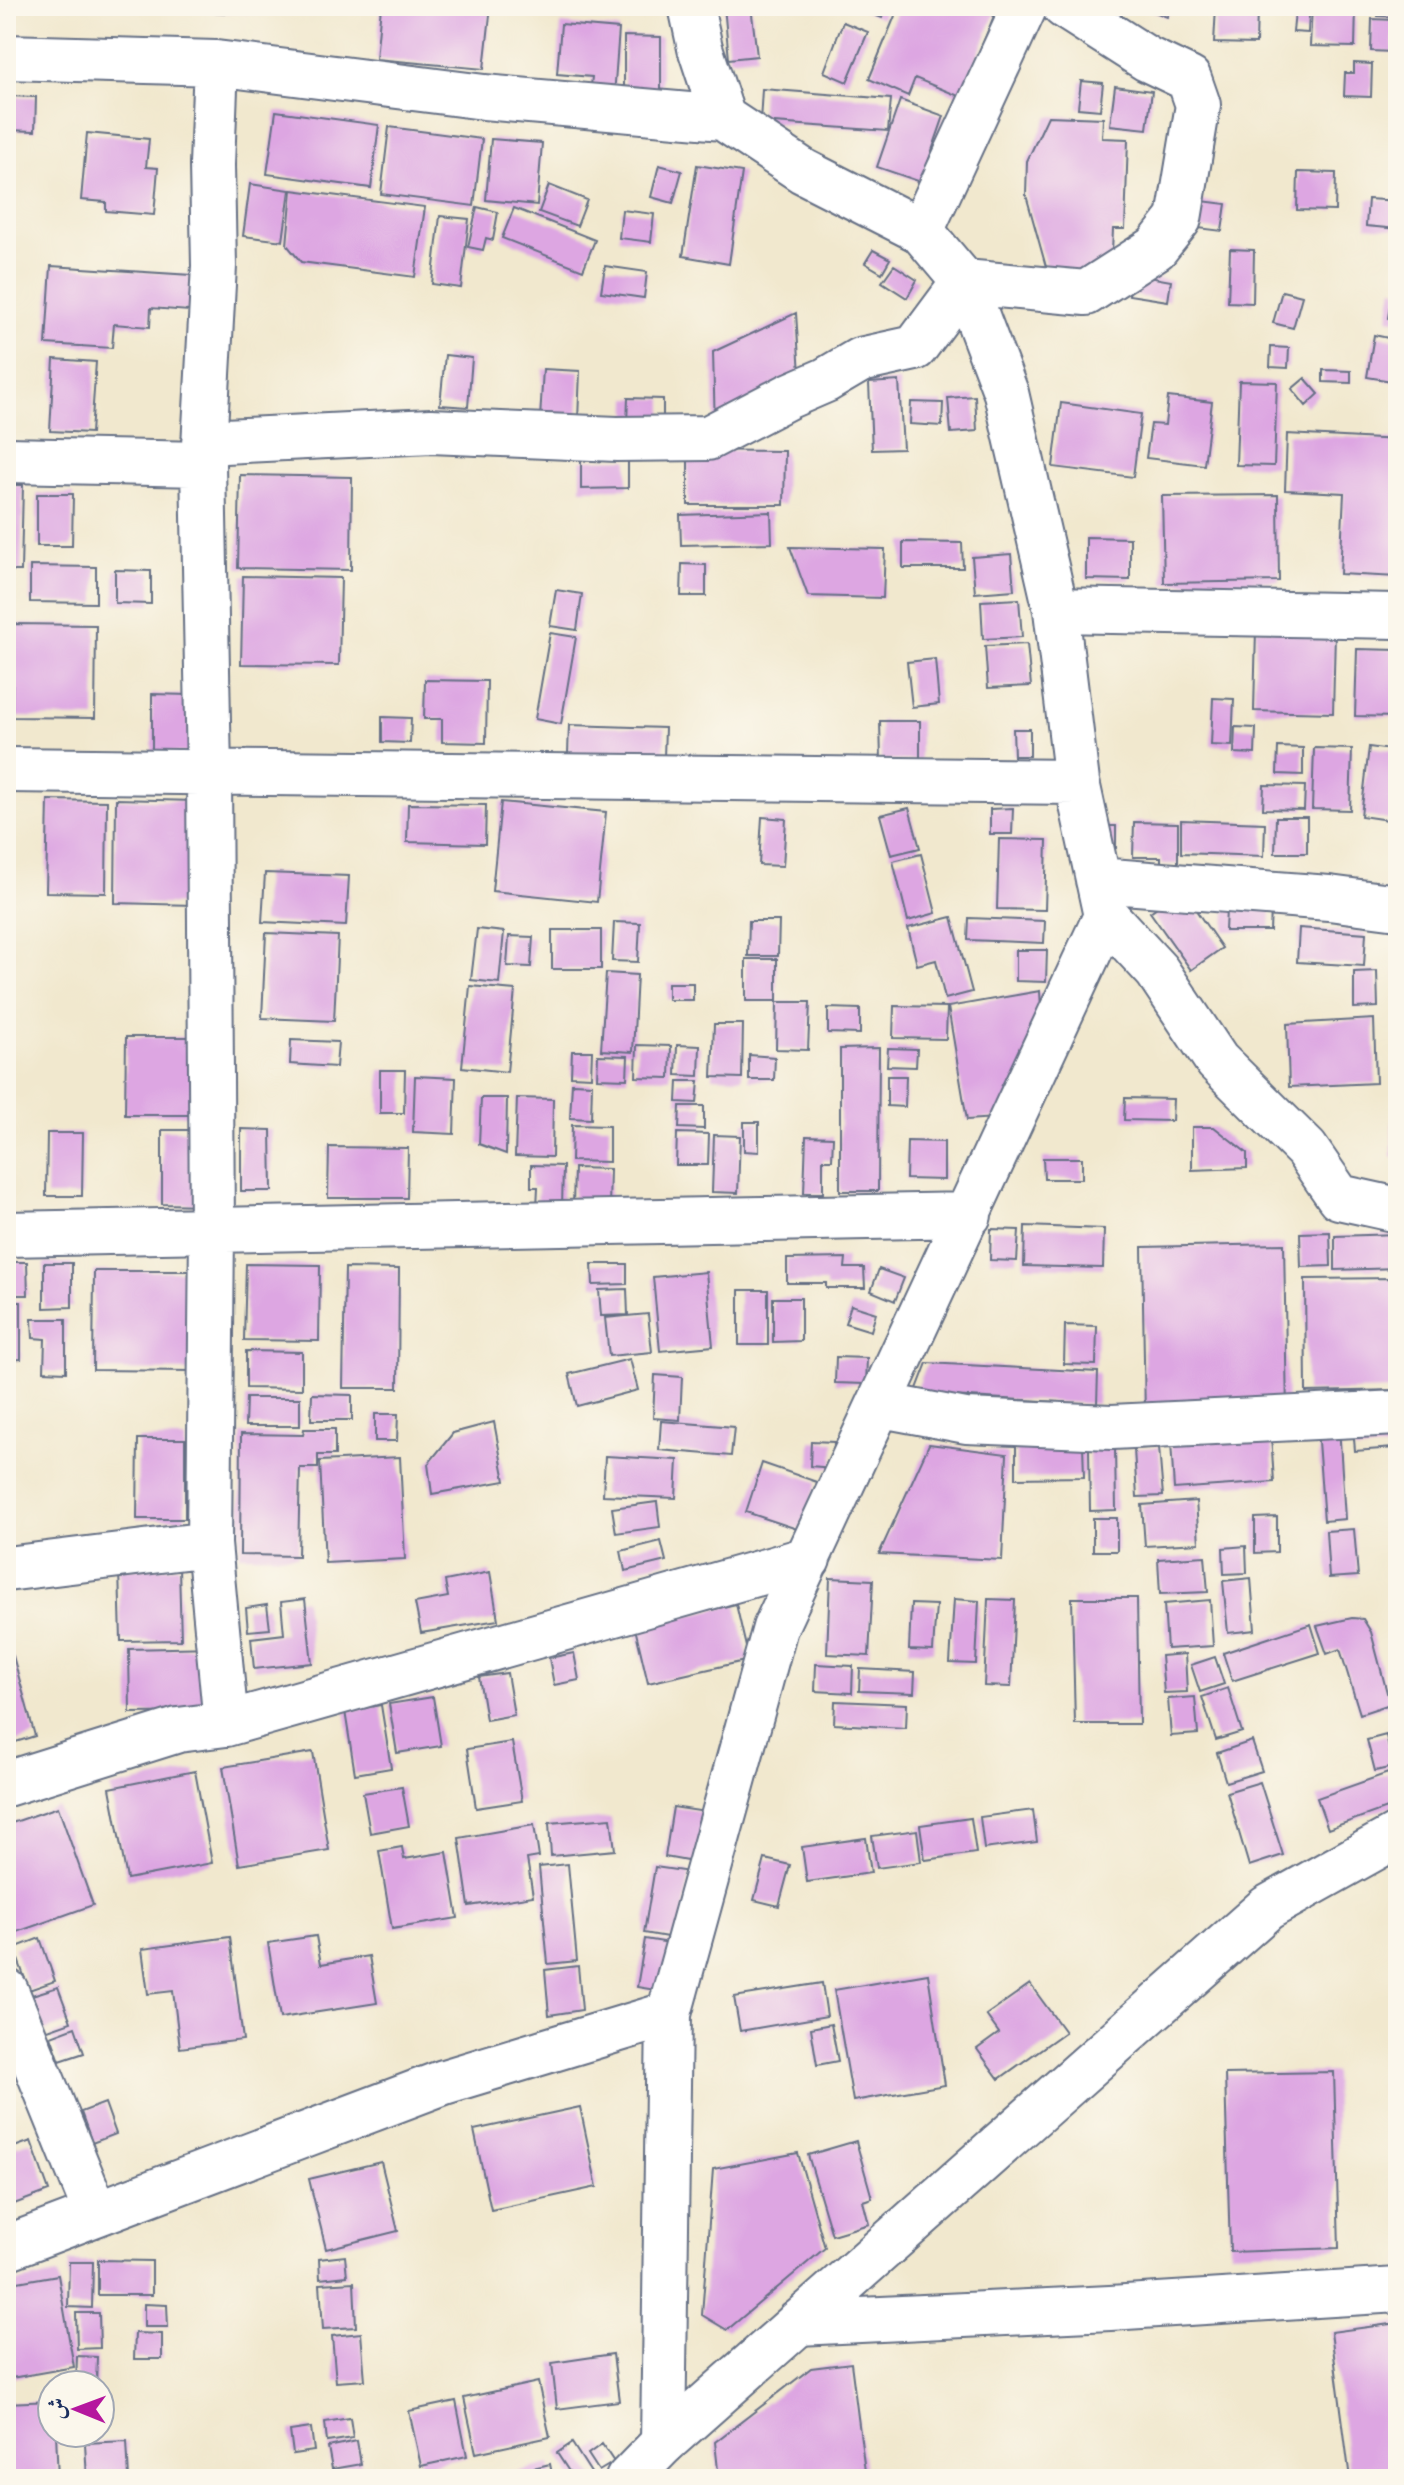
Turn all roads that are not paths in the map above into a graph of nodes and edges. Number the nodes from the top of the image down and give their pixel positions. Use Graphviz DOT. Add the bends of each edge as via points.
graph roads {
  1 [pos="691,6"];
  2 [pos="1025,6"];
  3 [pos="1064,6"];
  4 [pos="6,57"];
  5 [pos="216,63"];
  6 [pos="723,118"];
  7 [pos="921,231"];
  8 [pos="964,282"];
  9 [pos="204,453"];
  10 [pos="6,460"];
  11 [pos="1056,610"];
  12 [pos="1398,616"];
  13 [pos="6,770"];
  14 [pos="209,772"];
  15 [pos="1077,782"];
  16 [pos="1102,898"];
  17 [pos="1398,907"];
  18 [pos="1398,1210"];
  19 [pos="969,1215"];
  20 [pos="212,1229"];
  21 [pos="6,1234"];
  22 [pos="881,1405"];
  23 [pos="1398,1413"];
  24 [pos="209,1544"];
  25 [pos="808,1559"];
  26 [pos="6,1569"];
  27 [pos="226,1724"];
  28 [pos="6,1784"];
  29 [pos="1398,1835"];
  30 [pos="6,1991"];
  31 [pos="669,2014"];
  32 [pos="96,2213"];
  33 [pos="6,2248"];
  34 [pos="1398,2290"];
  35 [pos="798,2323"];
  36 [pos="665,2461"];
  37 [pos="628,2479"];
  1 -- 6 [label="street"];
  2 -- 7 [label="street"];
  3 -- 8 [label="street" via="1189,79 1198,105 1179,219 1156,248 1086,293"];
  4 -- 5 [label="street"];
  5 -- 6 [label="street" via="484,97"];
  5 -- 9 [label="street" via="214,266"];
  6 -- 7 [label="street" via="803,171"];
  7 -- 8 [label="street"];
  8 -- 9 [label="street" via="915,348 860,360 708,438 431,431"];
  8 -- 11 [label="street" via="1006,393"];
  9 -- 10 [label="street"];
  9 -- 14 [label="street"];
  11 -- 12 [label="street"];
  11 -- 15 [label="street"];
  13 -- 14 [label="street"];
  14 -- 15 [label="street"];
  14 -- 20 [label="street"];
  15 -- 16 [label="street"];
  16 -- 17 [label="street" via="1329,898"];
  16 -- 18 [label="street" via="1217,1061 1306,1149 1339,1197"];
  16 -- 19 [label="street"];
  19 -- 20 [label="street"];
  19 -- 22 [label="street"];
  20 -- 21 [label="street"];
  20 -- 24 [label="street"];
  22 -- 23 [label="street" via="966,1421 1112,1427"];
  22 -- 25 [label="street"];
  24 -- 26 [label="street"];
  24 -- 27 [label="street"];
  25 -- 27 [label="street"];
  25 -- 31 [label="street" via="775,1628"];
  27 -- 28 [label="street" via="178,1730"];
  29 -- 35 [label="street" via="1267,1908"];
  30 -- 32 [label="street"];
  31 -- 32 [label="street" via="444,2082"];
  31 -- 36 [label="street"];
  32 -- 33 [label="street"];
  34 -- 35 [label="street"];
  35 -- 36 [label="street"];
  36 -- 37 [label="street"];
}
